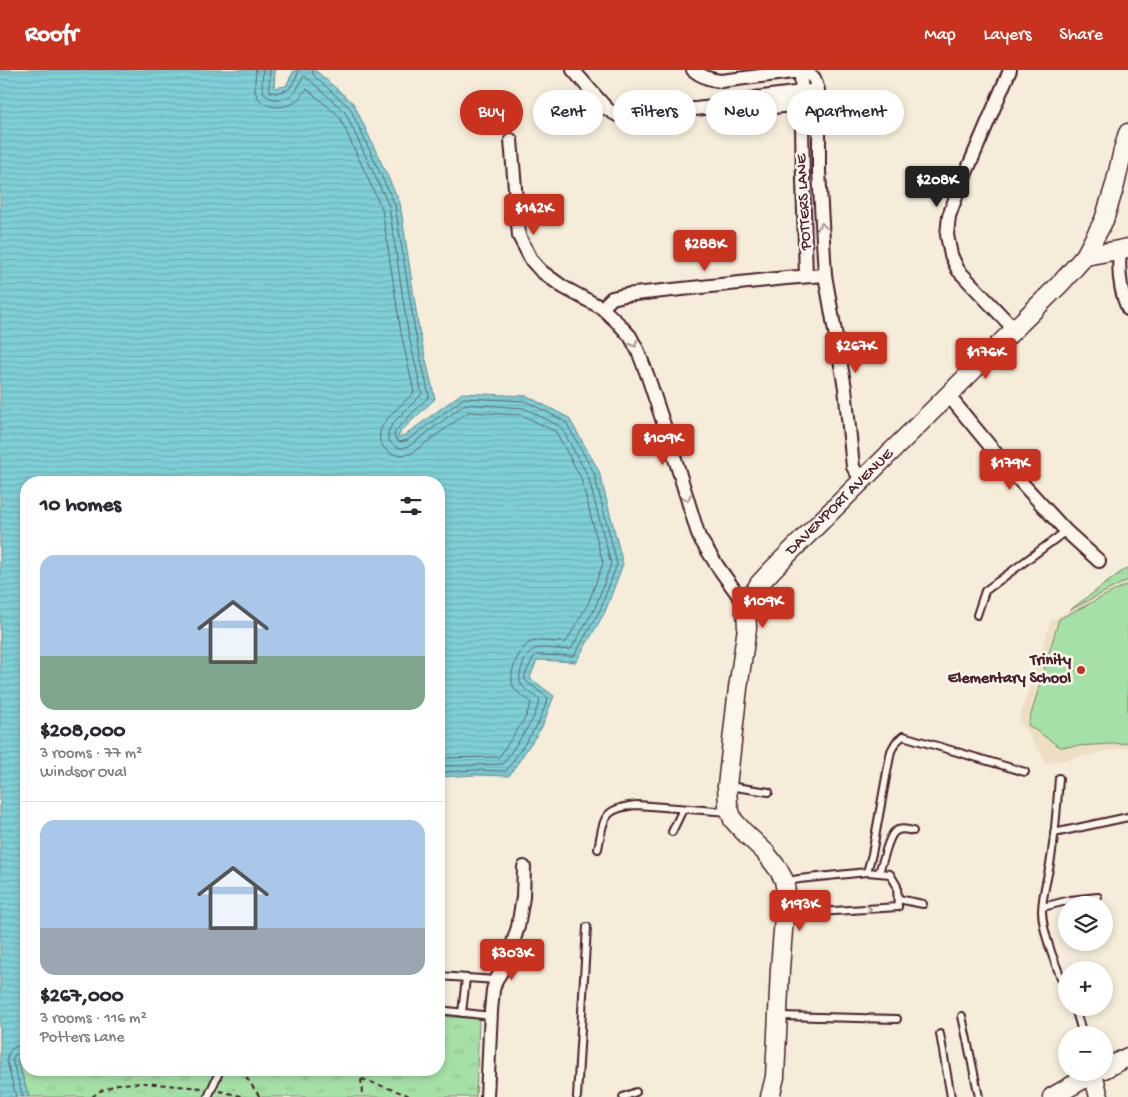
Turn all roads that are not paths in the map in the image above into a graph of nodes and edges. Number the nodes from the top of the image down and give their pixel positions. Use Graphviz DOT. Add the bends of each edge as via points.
graph roads {
  1 [pos="573,70"];
  2 [pos="693,70"];
  3 [pos="1010,70"];
  4 [pos="802,71"];
  5 [pos="802,90"];
  6 [pos="817,90"];
  7 [pos="787,98"];
  8 [pos="1128,133"];
  9 [pos="802,135"];
  10 [pos="819,135"];
  11 [pos="511,140"];
  12 [pos="1124,249"];
  13 [pos="1085,256"];
  14 [pos="825,275"];
  15 [pos="806,276"];
  16 [pos="602,308"];
  17 [pos="1128,309"];
  18 [pos="1014,329"];
  19 [pos="948,395"];
  20 [pos="862,481"];
  21 [pos="1066,531"];
  22 [pos="1099,561"];
  23 [pos="746,606"];
  24 [pos="978,615"];
  25 [pos="1024,772"];
  26 [pos="1059,778"];
  27 [pos="727,786"];
  28 [pos="769,792"];
  29 [pos="683,808"];
  30 [pos="731,812"];
  31 [pos="1128,817"];
  32 [pos="913,830"];
  33 [pos="672,832"];
  34 [pos="1054,833"];
  35 [pos="598,849"];
  36 [pos="524,867"];
  37 [pos="867,872"];
  38 [pos="879,873"];
  39 [pos="784,882"];
  40 [pos="898,899"];
  41 [pos="1058,903"];
  42 [pos="923,904"];
  43 [pos="1043,907"];
  44 [pos="785,914"];
  45 [pos="587,927"];
  46 [pos="1058,969"];
  47 [pos="445,976"];
  48 [pos="466,978"];
  49 [pos="496,980"];
  50 [pos="445,1011"];
  51 [pos="462,1013"];
  52 [pos="491,1016"];
  53 [pos="777,1016"];
  54 [pos="962,1016"];
  55 [pos="896,1019"];
  56 [pos="940,1034"];
  57 [pos="1128,1057"];
  58 [pos="1113,1064"];
  59 [pos="217,1076"];
  60 [pos="775,1077"];
  61 [pos="1080,1081"];
  62 [pos="1097,1081"];
  63 [pos="636,1092"];
  64 [pos="208,1097"];
  65 [pos="487,1097"];
  66 [pos="577,1097"];
  67 [pos="623,1097"];
  68 [pos="770,1097"];
  69 [pos="785,1097"];
  70 [pos="951,1097"];
  71 [pos="979,1097"];
  72 [pos="1052,1097"];
  73 [pos="1099,1097"];
  1 -- 7 [label="street" via="607,110 630,116 741,104 755,98"];
  2 -- 4 [label="street" via="710,80 721,81"];
  3 -- 18 [label="street" via="957,194 947,234 958,270"];
  4 -- 5 [label="street, POTTERS LANE"];
  4 -- 6 [label="street" via="814,78"];
  8 -- 13 [label="street, DAVENPORT AVENUE" via="1104,220"];
  9 -- 15 [label="street, POTTERS LANE"];
  14 -- 10 [label="street, POTTERS LANE, one-way"];
  11 -- 16 [label="street" via="519,236 532,261 563,287"];
  12 -- 13 [label="street"];
  12 -- 17 [label="street" via="1119,261 1120,278"];
  13 -- 18 [label="street, DAVENPORT AVENUE"];
  14 -- 15 [label="street"];
  14 -- 20 [label="street, POTTERS LANE" via="854,467"];
  15 -- 16 [label="street" via="625,295 612,298"];
  16 -- 23 [label="street, one-way" via="630,336 638,351 699,536"];
  18 -- 19 [label="street, DAVENPORT AVENUE"];
  19 -- 20 [label="street, DAVENPORT AVENUE"];
  19 -- 21 [label="street" via="1008,468"];
  20 -- 23 [label="street, DAVENPORT AVENUE" via="759,584"];
  21 -- 22 [label="street"];
  21 -- 24 [label="lane" via="985,591"];
  23 -- 27 [label="street" via="747,628"];
  25 -- 37 [label="lane" via="903,736 892,751"];
  26 -- 34 [label="lane"];
  27 -- 28 [label="lane"];
  27 -- 30 [label="street"];
  29 -- 30 [label="lane"];
  29 -- 33 [label="lane"];
  29 -- 35 [label="lane" via="622,806 610,812 604,820"];
  30 -- 39 [label="street" via="734,820 778,869"];
  31 -- 34 [label="lane"];
  32 -- 38 [label="lane" via="899,829 891,836"];
  34 -- 43 [label="lane"];
  36 -- 49 [label="street" via="518,927 506,964"];
  37 -- 38 [label="lane"];
  37 -- 39 [label="lane"];
  38 -- 40 [label="lane" via="890,874 897,886"];
  39 -- 44 [label="street"];
  40 -- 42 [label="lane"];
  44 -- 40 [label="lane, one-way" via="898,907"];
  41 -- 43 [label="lane"];
  43 -- 46 [label="lane" via="1046,935"];
  44 -- 53 [label="street"];
  45 -- 66 [label="lane"];
  47 -- 48 [label="lane"];
  48 -- 49 [label="lane"];
  48 -- 51 [label="lane"];
  49 -- 52 [label="street"];
  50 -- 51 [label="lane"];
  51 -- 52 [label="lane"];
  52 -- 65 [label="street"];
  53 -- 55 [label="lane"];
  53 -- 60 [label="street"];
  54 -- 71 [label="lane"];
  56 -- 70 [label="lane"];
  57 -- 58 [label="street"];
  59 -- 64 [label="lane"];
  60 -- 68 [label="street"];
  60 -- 69 [label="street"];
  61 -- 72 [label="street"];
  62 -- 73 [label="street"];
  63 -- 67 [label="lane"];
}
